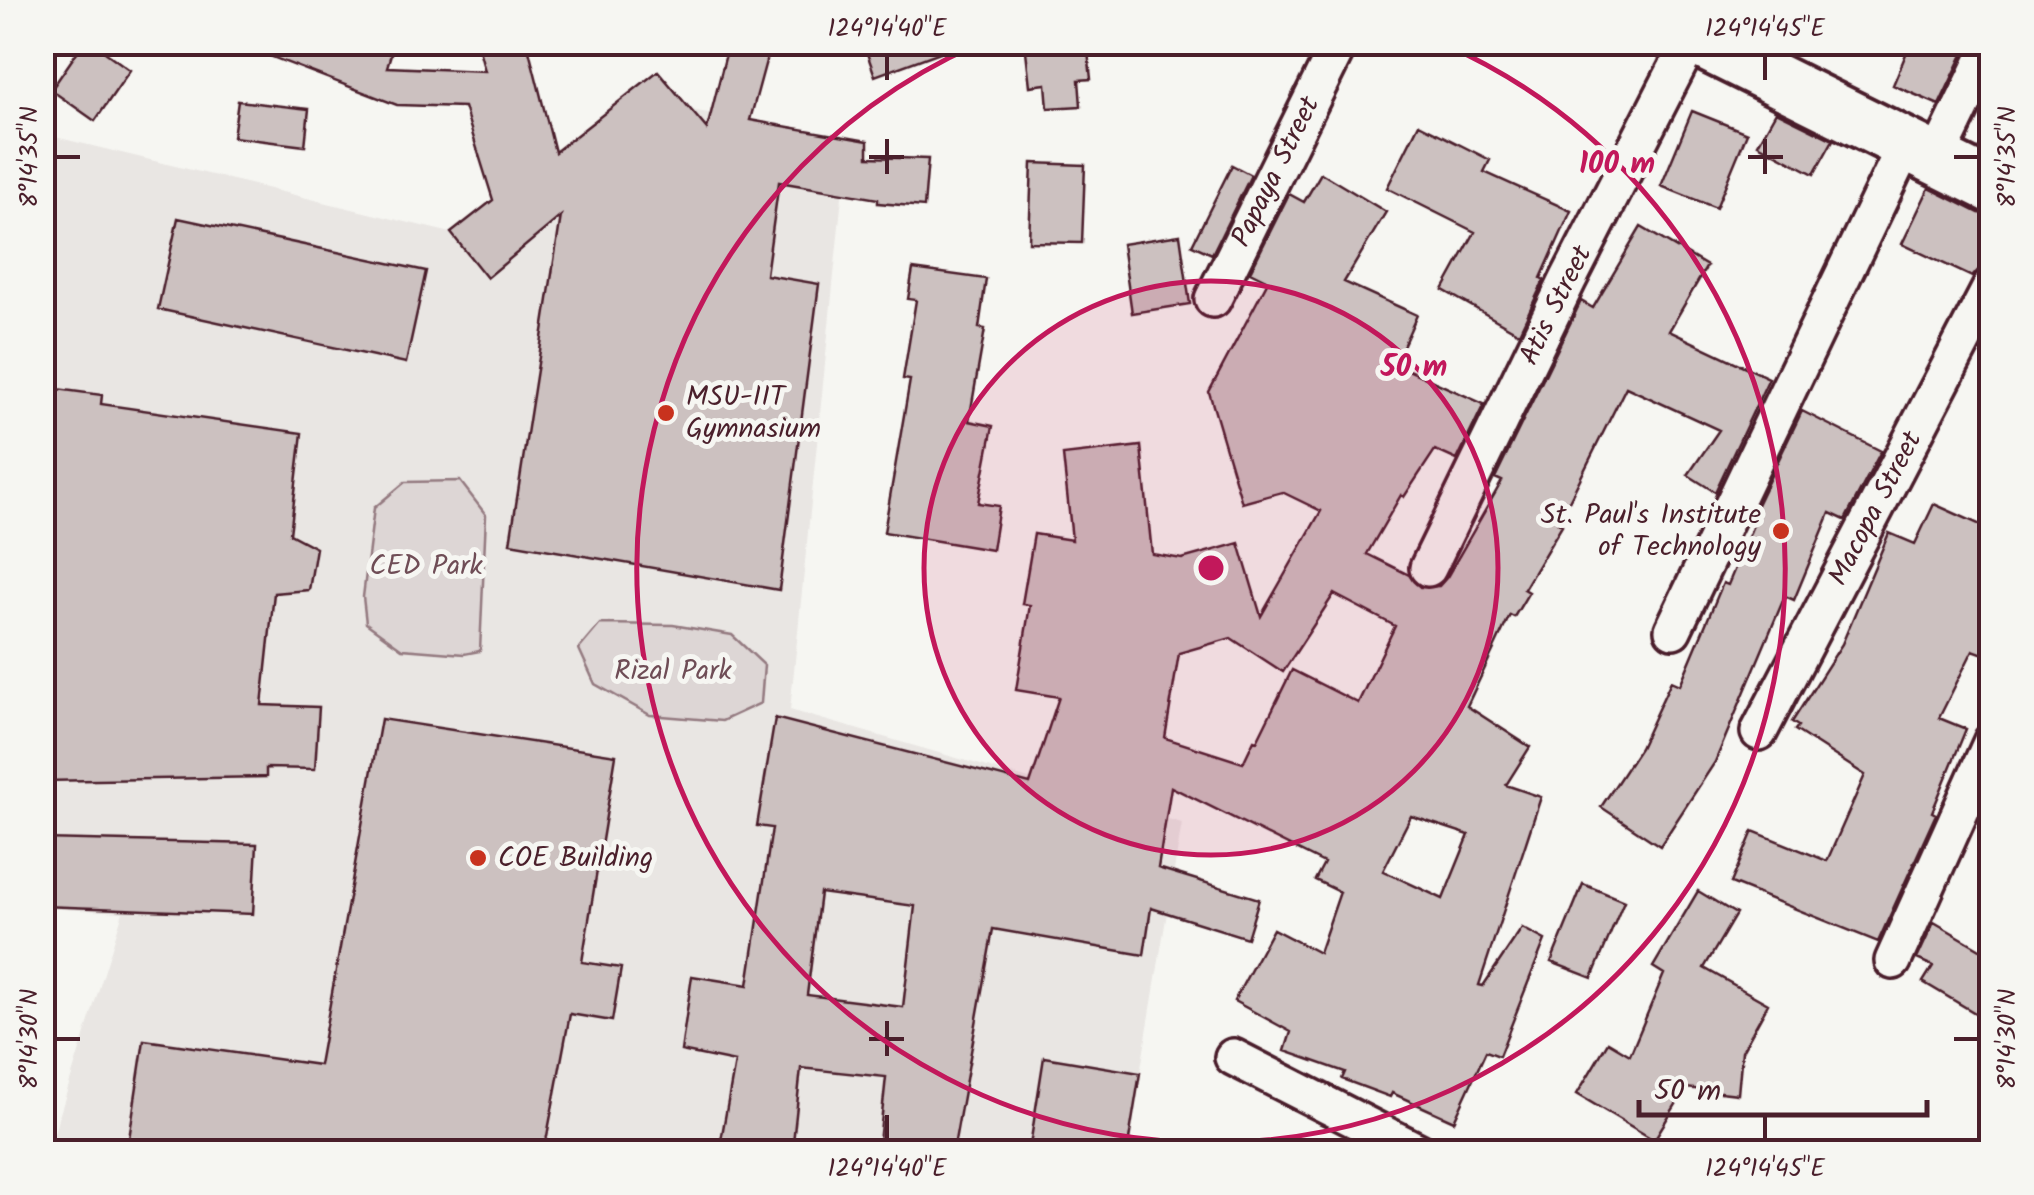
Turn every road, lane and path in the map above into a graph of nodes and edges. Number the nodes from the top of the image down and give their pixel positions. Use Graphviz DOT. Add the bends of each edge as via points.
graph roads {
  1 [pos="1340,42"];
  2 [pos="1690,42"];
  3 [pos="1700,42"];
  4 [pos="1992,44"];
  5 [pos="1920,153"];
  6 [pos="1992,187"];
  7 [pos="1992,285"];
  8 [pos="1213,299"];
  9 [pos="1428,568"];
  10 [pos="1673,630"];
  11 [pos="1758,732"];
  12 [pos="1992,741"];
  13 [pos="1893,961"];
  14 [pos="1233,1057"];
  15 [pos="1419,1152"];
  1 -- 8 [label="street, Papaya Street"];
  2 -- 9 [label="street, Atis Street"];
  3 -- 5 [label="street"];
  4 -- 5 [label="street"];
  5 -- 6 [label="street"];
  5 -- 10 [label="street"];
  7 -- 11 [label="street, Macopa Street"];
  12 -- 13 [label="street"];
  14 -- 15 [label="street"];
}
